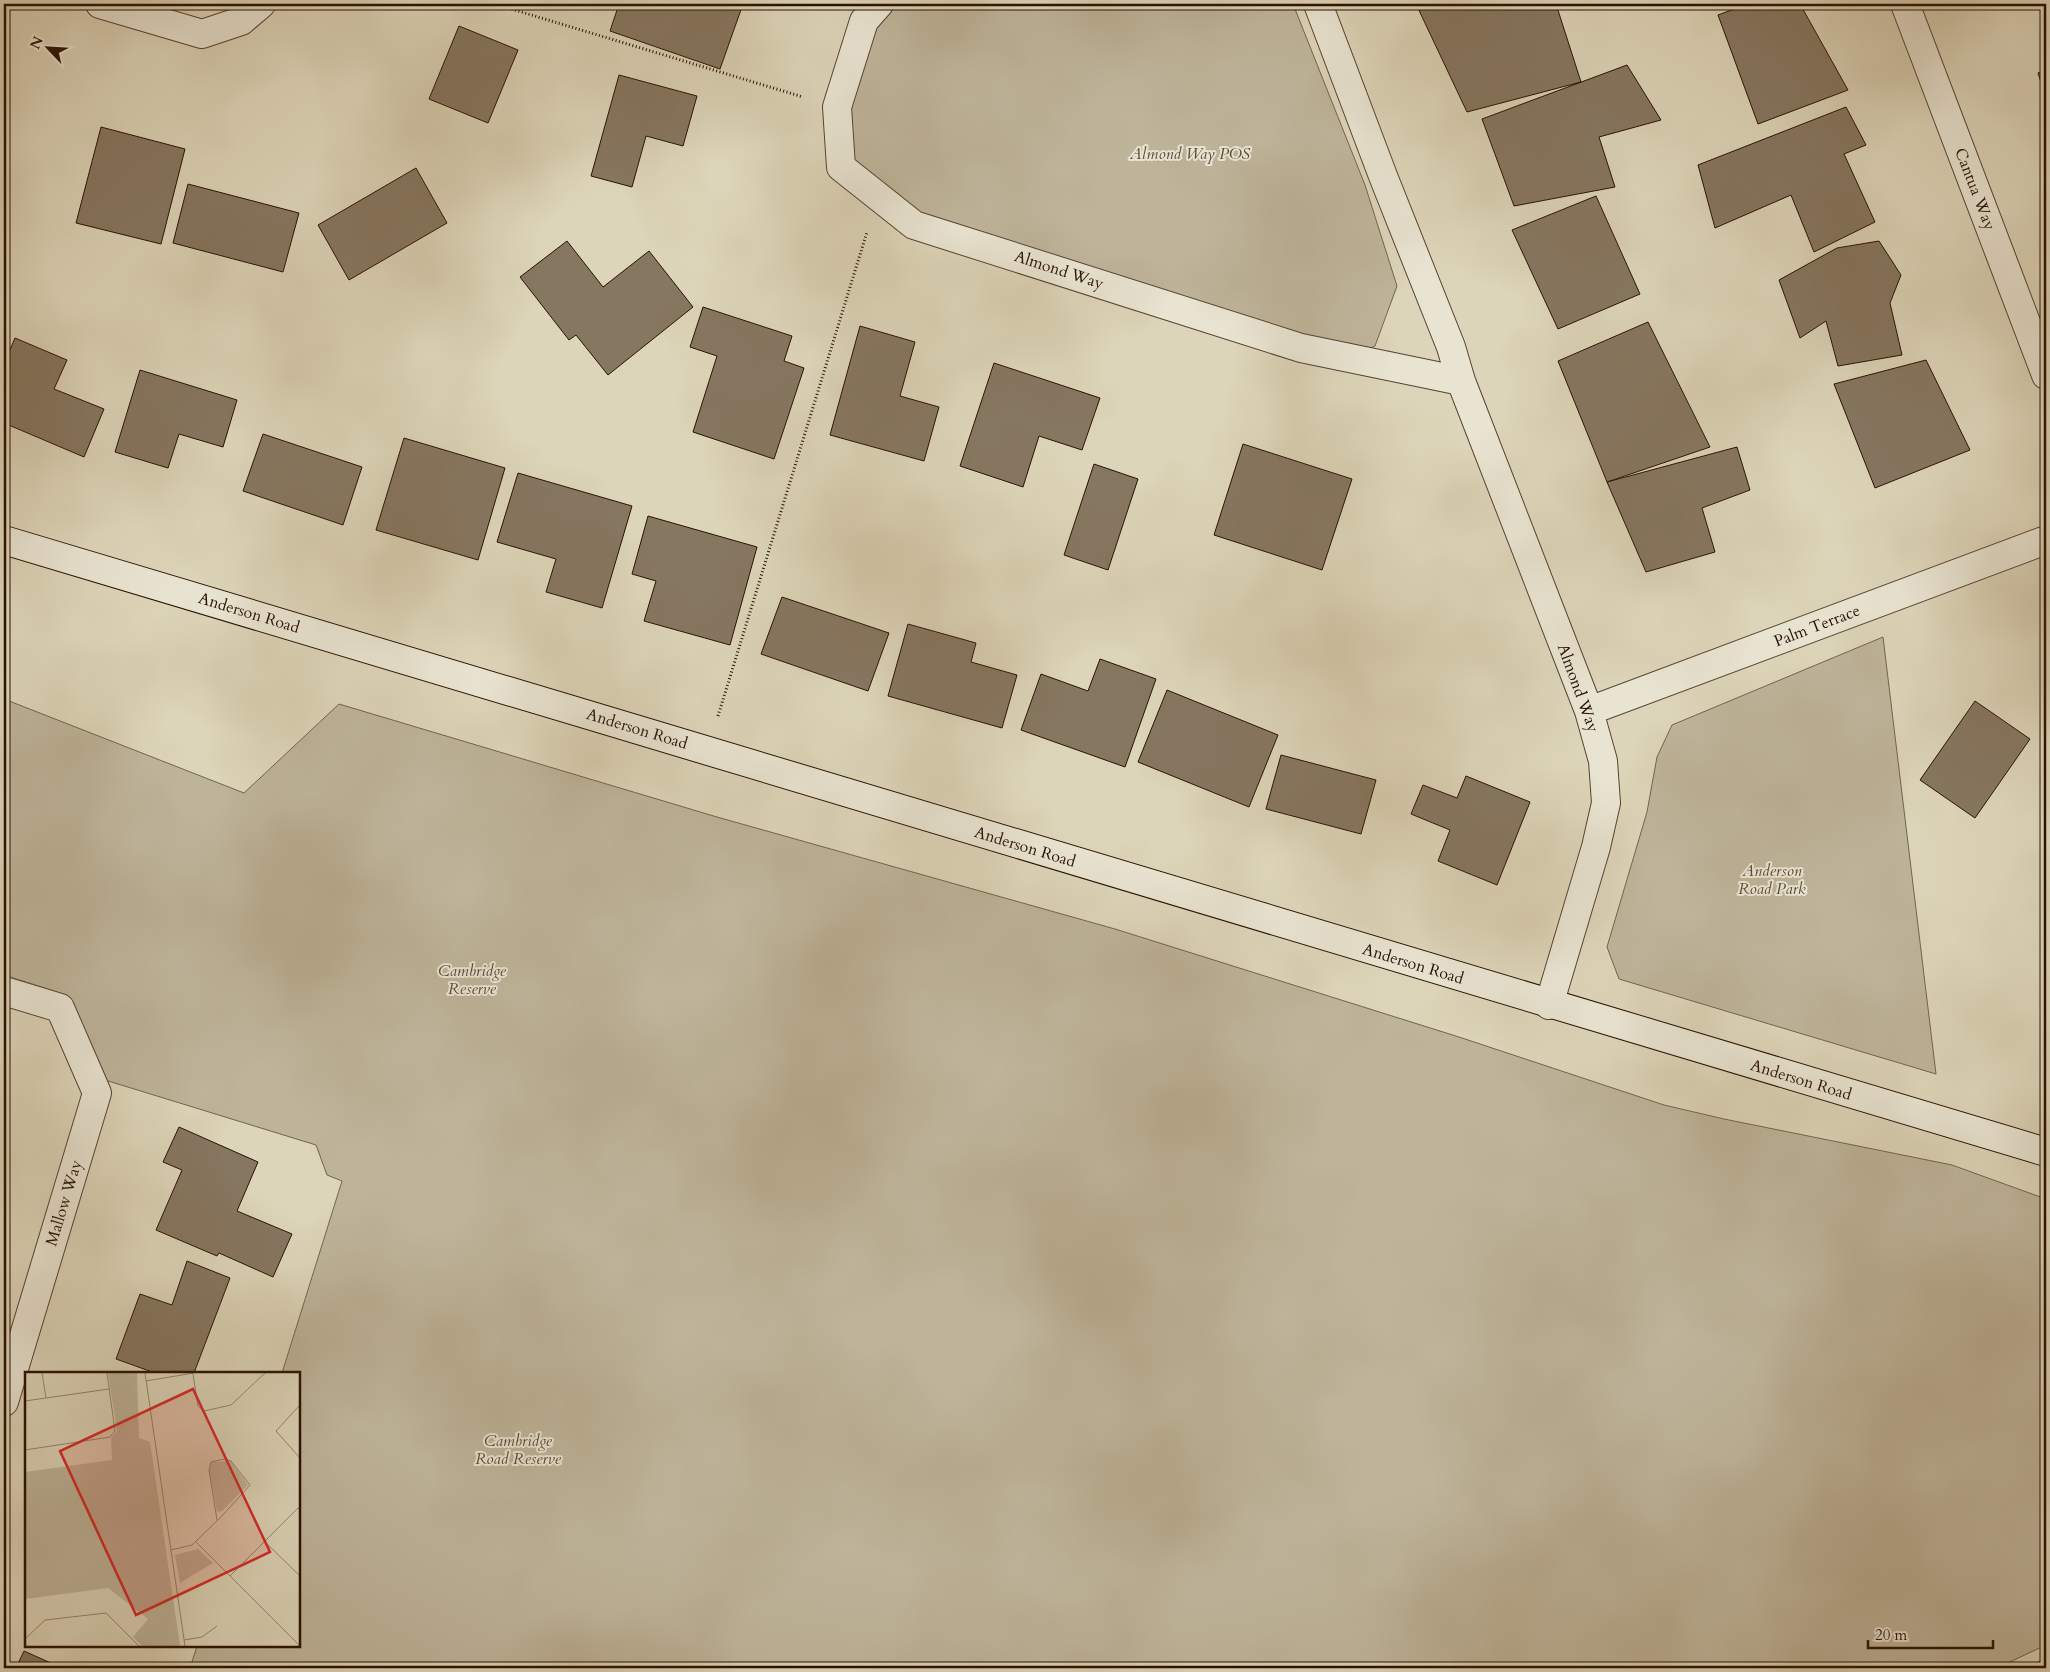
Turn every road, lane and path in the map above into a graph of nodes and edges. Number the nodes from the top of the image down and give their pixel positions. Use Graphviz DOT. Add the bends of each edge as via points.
graph roads {
  1 [pos="100,4"];
  2 [pos="261,4"];
  3 [pos="495,4"];
  4 [pos="879,4"];
  5 [pos="1318,4"];
  6 [pos="1905,4"];
  7 [pos="837,107"];
  8 [pos="878,196"];
  9 [pos="2046,375"];
  10 [pos="1461,381"];
  11 [pos="4,540"];
  12 [pos="2046,540"];
  13 [pos="1588,711"];
  14 [pos="716,720"];
  15 [pos="4,991"];
  16 [pos="1549,1005"];
  17 [pos="2046,1152"];
  18 [pos="4,1402"];
  1 -- 2 [label="street" via="202,34 241,21"];
  3 -- 7 [label="path"];
  4 -- 7 [label="street, Almond Way" via="864,21"];
  5 -- 10 [label="street, Almond Way" via="1451,347"];
  6 -- 9 [label="street, Cantua Way"];
  7 -- 8 [label="street, Almond Way" via="841,167"];
  8 -- 10 [label="street, Almond Way" via="914,224 1301,348"];
  8 -- 14 [label="path"];
  10 -- 13 [label="street, Almond Way"];
  11 -- 16 [label="street, Anderson Road"];
  12 -- 13 [label="street, Palm Terrace"];
  13 -- 16 [label="street, Almond Way" via="1603,761 1606,803"];
  15 -- 18 [label="street, Mallow Way" via="60,1008 98,1093"];
  16 -- 17 [label="street, Anderson Road"];
}
